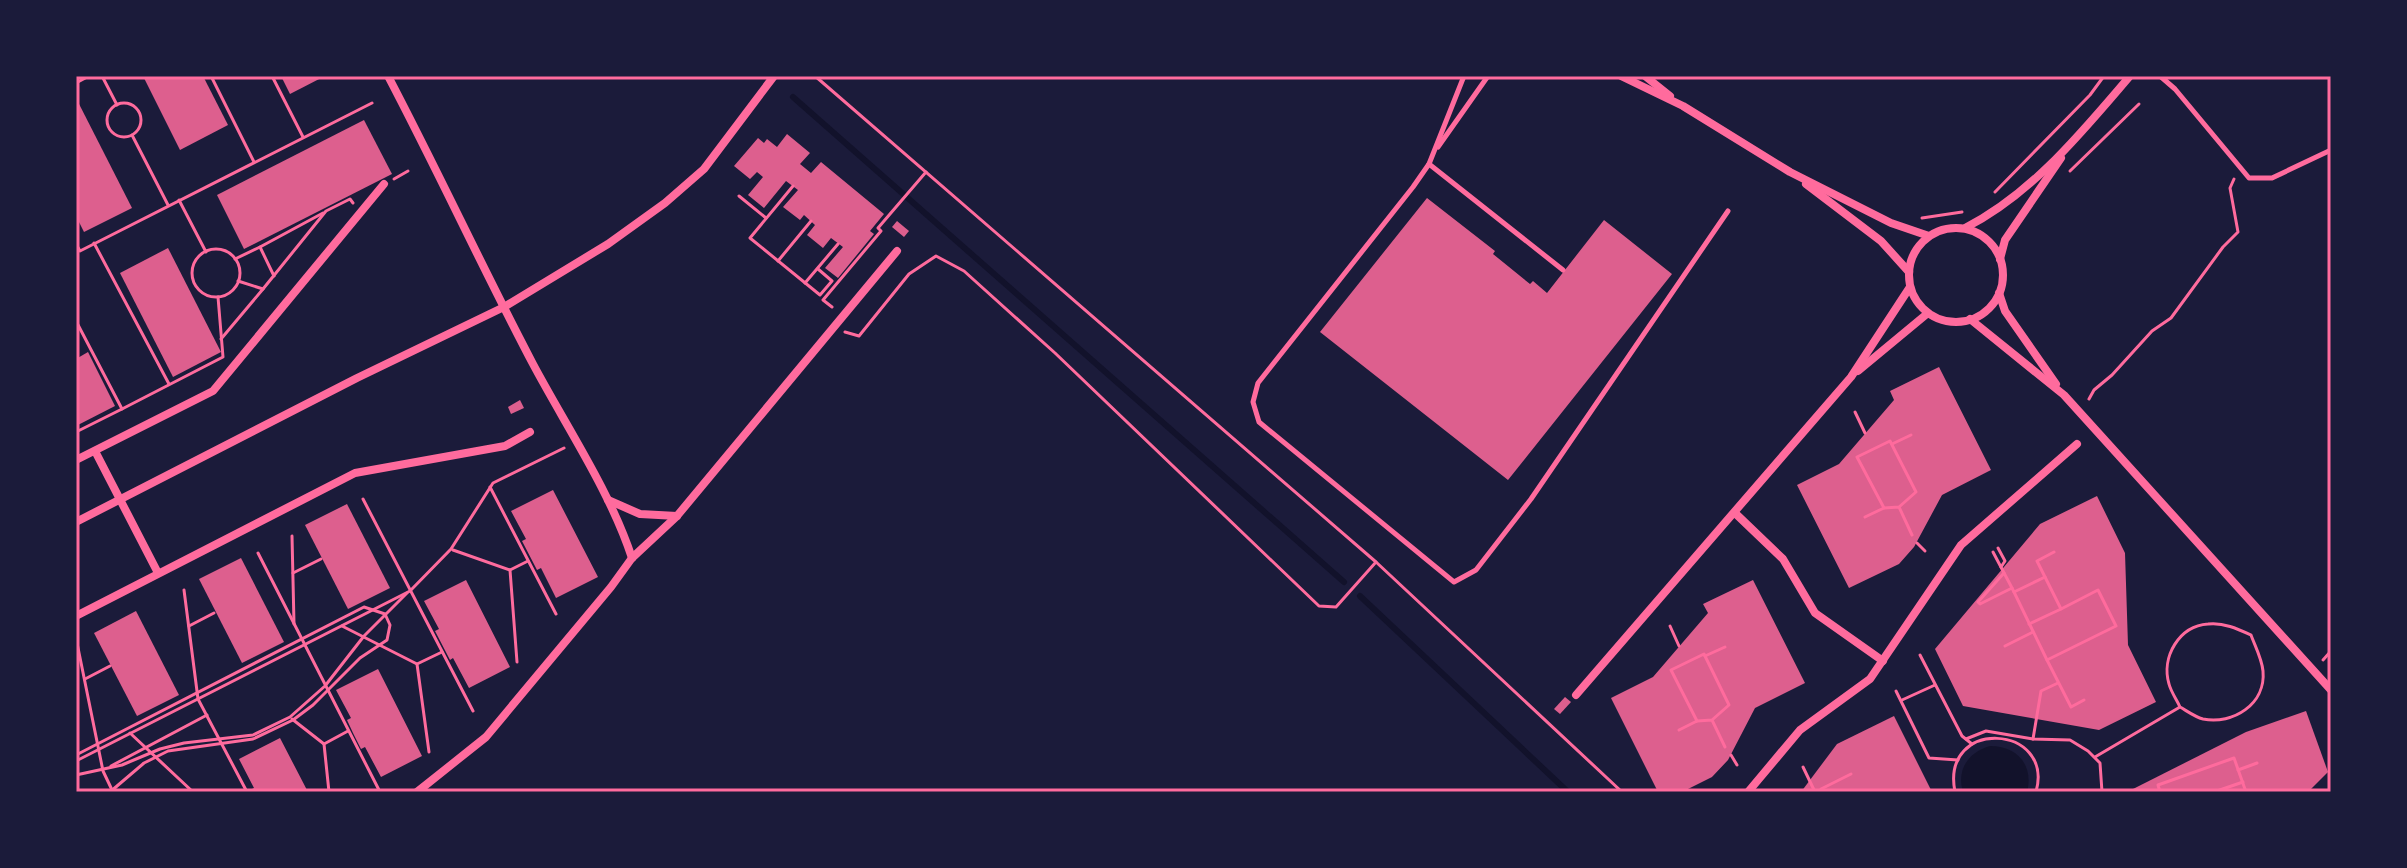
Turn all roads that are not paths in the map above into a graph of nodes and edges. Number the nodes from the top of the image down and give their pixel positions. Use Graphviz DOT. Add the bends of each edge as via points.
graph roads {
  1 [pos="388,76"];
  2 [pos="774,76"];
  3 [pos="1464,76"];
  4 [pos="1488,76"];
  5 [pos="1621,76"];
  6 [pos="1645,76"];
  7 [pos="2130,76"];
  8 [pos="2160,76"];
  9 [pos="1683,106"];
  10 [pos="2068,147"];
  11 [pos="2331,150"];
  12 [pos="1433,154"];
  13 [pos="1429,164"];
  14 [pos="1790,172"];
  15 [pos="384,184"];
  16 [pos="1728,211"];
  17 [pos="1965,229"];
  18 [pos="1929,236"];
  19 [pos="897,251"];
  20 [pos="2000,260"];
  21 [pos="1563,270"];
  22 [pos="1909,272"];
  23 [pos="1910,287"];
  24 [pos="1999,293"];
  25 [pos="504,307"];
  26 [pos="1928,313"];
  27 [pos="1970,319"];
  28 [pos="1851,377"];
  29 [pos="2064,395"];
  30 [pos="530,432"];
  31 [pos="2077,444"];
  32 [pos="95,451"];
  33 [pos="76,460"];
  34 [pos="608,500"];
  35 [pos="121,501"];
  36 [pos="1735,513"];
  37 [pos="677,516"];
  38 [pos="76,522"];
  39 [pos="632,558"];
  40 [pos="158,573"];
  41 [pos="76,616"];
  42 [pos="1883,661"];
  43 [pos="2331,690"];
  44 [pos="1576,695"];
  45 [pos="417,792"];
  46 [pos="1748,792"];
  1 -- 25 [label="street"];
  2 -- 25 [label="street" via="704,169 665,203"];
  3 -- 12 [label="lane"];
  4 -- 12 [label="lane"];
  5 -- 9 [label="street"];
  6 -- 9 [label="street"];
  7 -- 10 [label="street"];
  8 -- 11 [label="lane" via="2249,178 2272,178"];
  9 -- 14 [label="street"];
  10 -- 17 [label="street" via="1997,210"];
  10 -- 20 [label="street" via="2005,240"];
  12 -- 13 [label="lane"];
  13 -- 16 [label="lane" via="1258,383 1253,402 1259,422 1454,582 1476,570 1531,499"];
  13 -- 21 [label="lane"];
  14 -- 18 [label="street" via="1891,223"];
  14 -- 22 [label="street" via="1881,241"];
  15 -- 32 [label="street" via="213,391"];
  17 -- 18 [label="street" via="1943,229"];
  17 -- 20 [label="street" via="1989,242"];
  18 -- 22 [label="street" via="1915,251"];
  19 -- 37 [label="street"];
  20 -- 24 [label="street"];
  22 -- 23 [label="street"];
  23 -- 26 [label="street"];
  23 -- 28 [label="street"];
  24 -- 27 [label="street"];
  24 -- 29 [label="street" via="2005,311"];
  25 -- 34 [label="street"];
  25 -- 35 [label="street"];
  26 -- 27 [label="street" via="1947,321"];
  26 -- 28 [label="street"];
  27 -- 29 [label="street"];
  28 -- 36 [label="street"];
  29 -- 43 [label="street"];
  30 -- 40 [label="street" via="505,446 355,473"];
  31 -- 42 [label="street" via="1961,545"];
  32 -- 33 [label="street"];
  32 -- 35 [label="street"];
  34 -- 37 [label="street" via="640,514"];
  34 -- 39 [label="street"];
  35 -- 38 [label="street"];
  35 -- 40 [label="street"];
  36 -- 42 [label="street" via="1783,559 1815,613"];
  36 -- 44 [label="street"];
  37 -- 39 [label="street"];
  39 -- 45 [label="street" via="486,737"];
  40 -- 41 [label="street"];
  42 -- 46 [label="street" via="1870,679 1800,730"];
}
